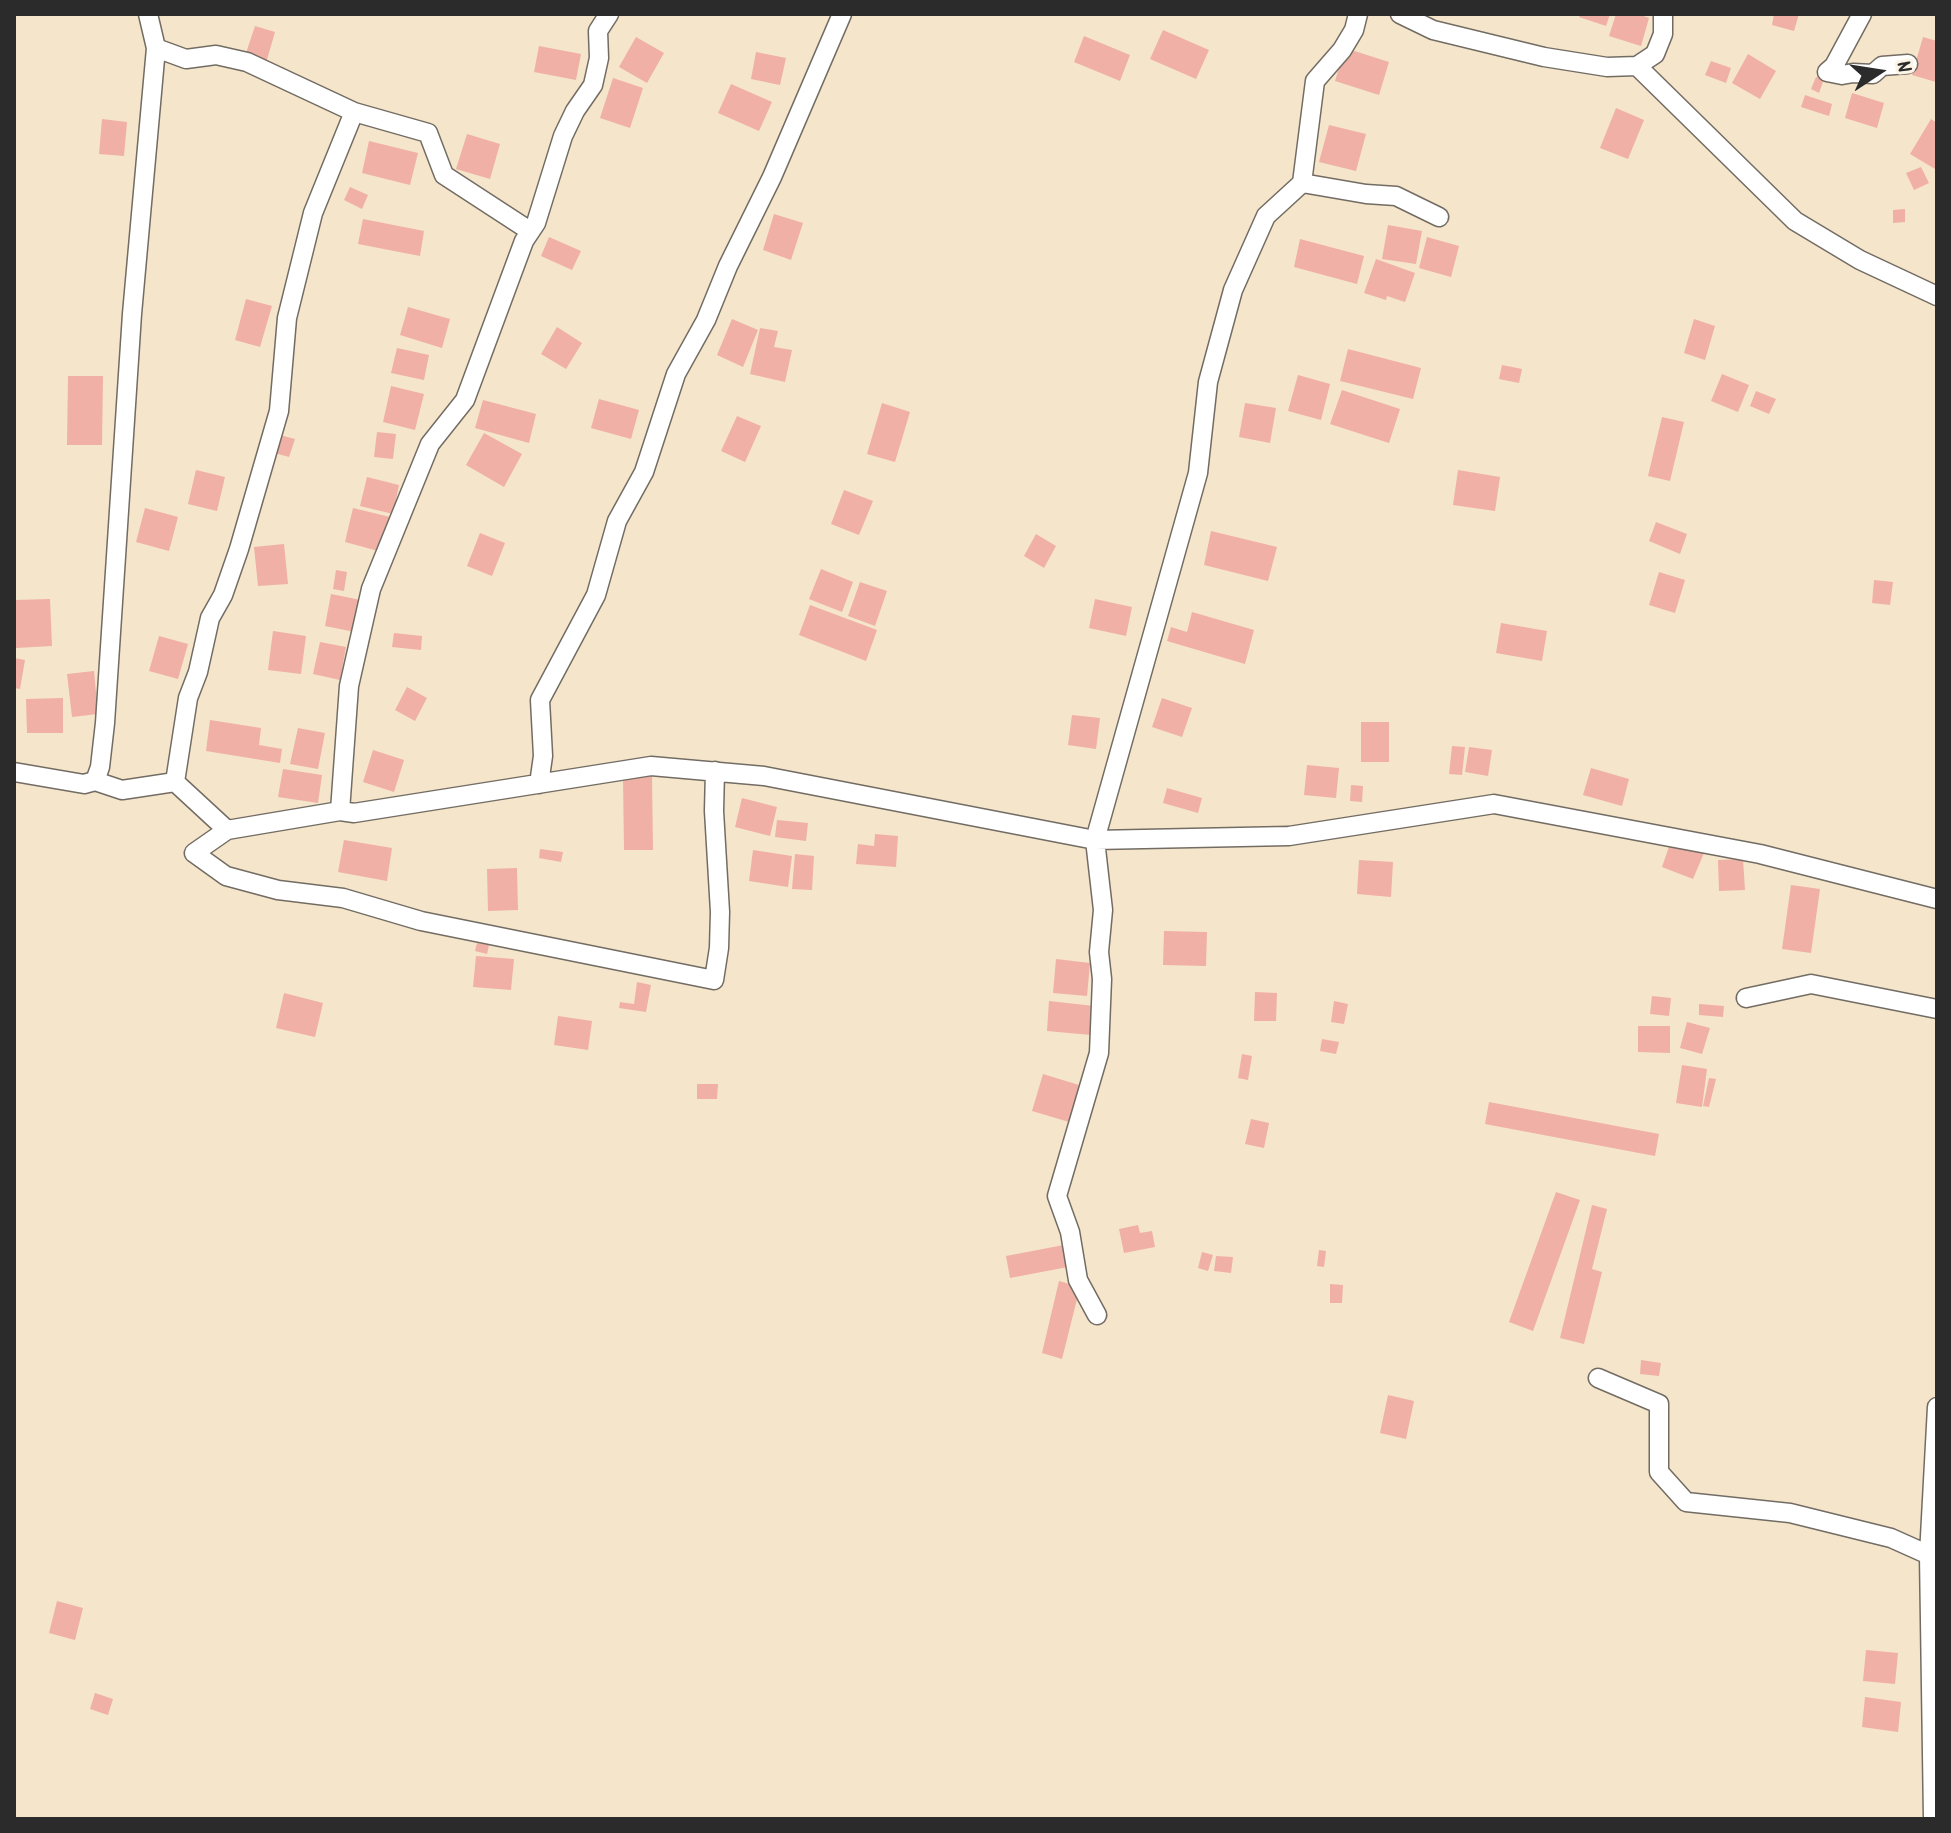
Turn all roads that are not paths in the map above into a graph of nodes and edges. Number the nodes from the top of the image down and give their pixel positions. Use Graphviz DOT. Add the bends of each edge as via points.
graph roads {
  1 [pos="148,14"];
  2 [pos="609,14"];
  3 [pos="842,14"];
  4 [pos="1358,14"];
  5 [pos="1400,14"];
  6 [pos="1663,14"];
  7 [pos="1862,14"];
  8 [pos="156,48"];
  9 [pos="1908,64"];
  10 [pos="1637,66"];
  11 [pos="354,112"];
  12 [pos="1302,183"];
  13 [pos="1439,217"];
  14 [pos="530,231"];
  15 [pos="1937,296"];
  16 [pos="715,771"];
  17 [pos="14,772"];
  18 [pos="95,781"];
  19 [pos="175,782"];
  20 [pos="539,784"];
  21 [pos="340,811"];
  22 [pos="227,830"];
  23 [pos="1095,840"];
  24 [pos="1937,899"];
  25 [pos="1746,998"];
  26 [pos="1937,1009"];
  27 [pos="1097,1315"];
  28 [pos="1598,1378"];
  29 [pos="1937,1407"];
  30 [pos="1933,1555"];
  31 [pos="1933,1819"];
  1 -- 8 [label="street"];
  2 -- 14 [label="street" via="598,31 593,85 563,136"];
  3 -- 20 [label="street" via="772,177 676,374 644,472 617,521 596,595 540,700"];
  4 -- 12 [label="street" via="1342,50 1315,81"];
  5 -- 10 [label="street" via="1433,30 1544,57"];
  6 -- 10 [label="street" via="1655,54"];
  7 -- 9 [label="street" via="1827,72 1873,74 1882,66"];
  8 -- 11 [label="street" via="186,59 216,55 247,62"];
  8 -- 18 [label="street" via="105,723"];
  10 -- 15 [label="street" via="1795,221 1860,260"];
  11 -- 14 [label="street" via="428,133 444,175"];
  11 -- 19 [label="street" via="313,213 287,318 279,411 223,595 210,618 188,698"];
  12 -- 13 [label="street" via="1396,196"];
  12 -- 23 [label="street" via="1266,216 1233,290 1208,382 1198,473"];
  14 -- 21 [label="street" via="465,400 430,444 371,589 349,686"];
  16 -- 20 [label="street" via="651,766"];
  16 -- 22 [label="street" via="720,912 714,980 226,876 194,853"];
  16 -- 23 [label="street"];
  17 -- 18 [label="street" via="84,784"];
  18 -- 19 [label="street" via="122,790"];
  19 -- 22 [label="street"];
  20 -- 21 [label="street"];
  21 -- 22 [label="street"];
  23 -- 24 [label="street" via="1289,836 1494,804 1760,854"];
  23 -- 27 [label="street" via="1103,910 1099,1053 1057,1196 1078,1280"];
  25 -- 26 [label="street" via="1811,984"];
  28 -- 30 [label="street" via="1659,1404 1659,1472 1686,1502 1790,1513 1891,1538"];
  29 -- 30 [label="street"];
  30 -- 31 [label="street"];
}
